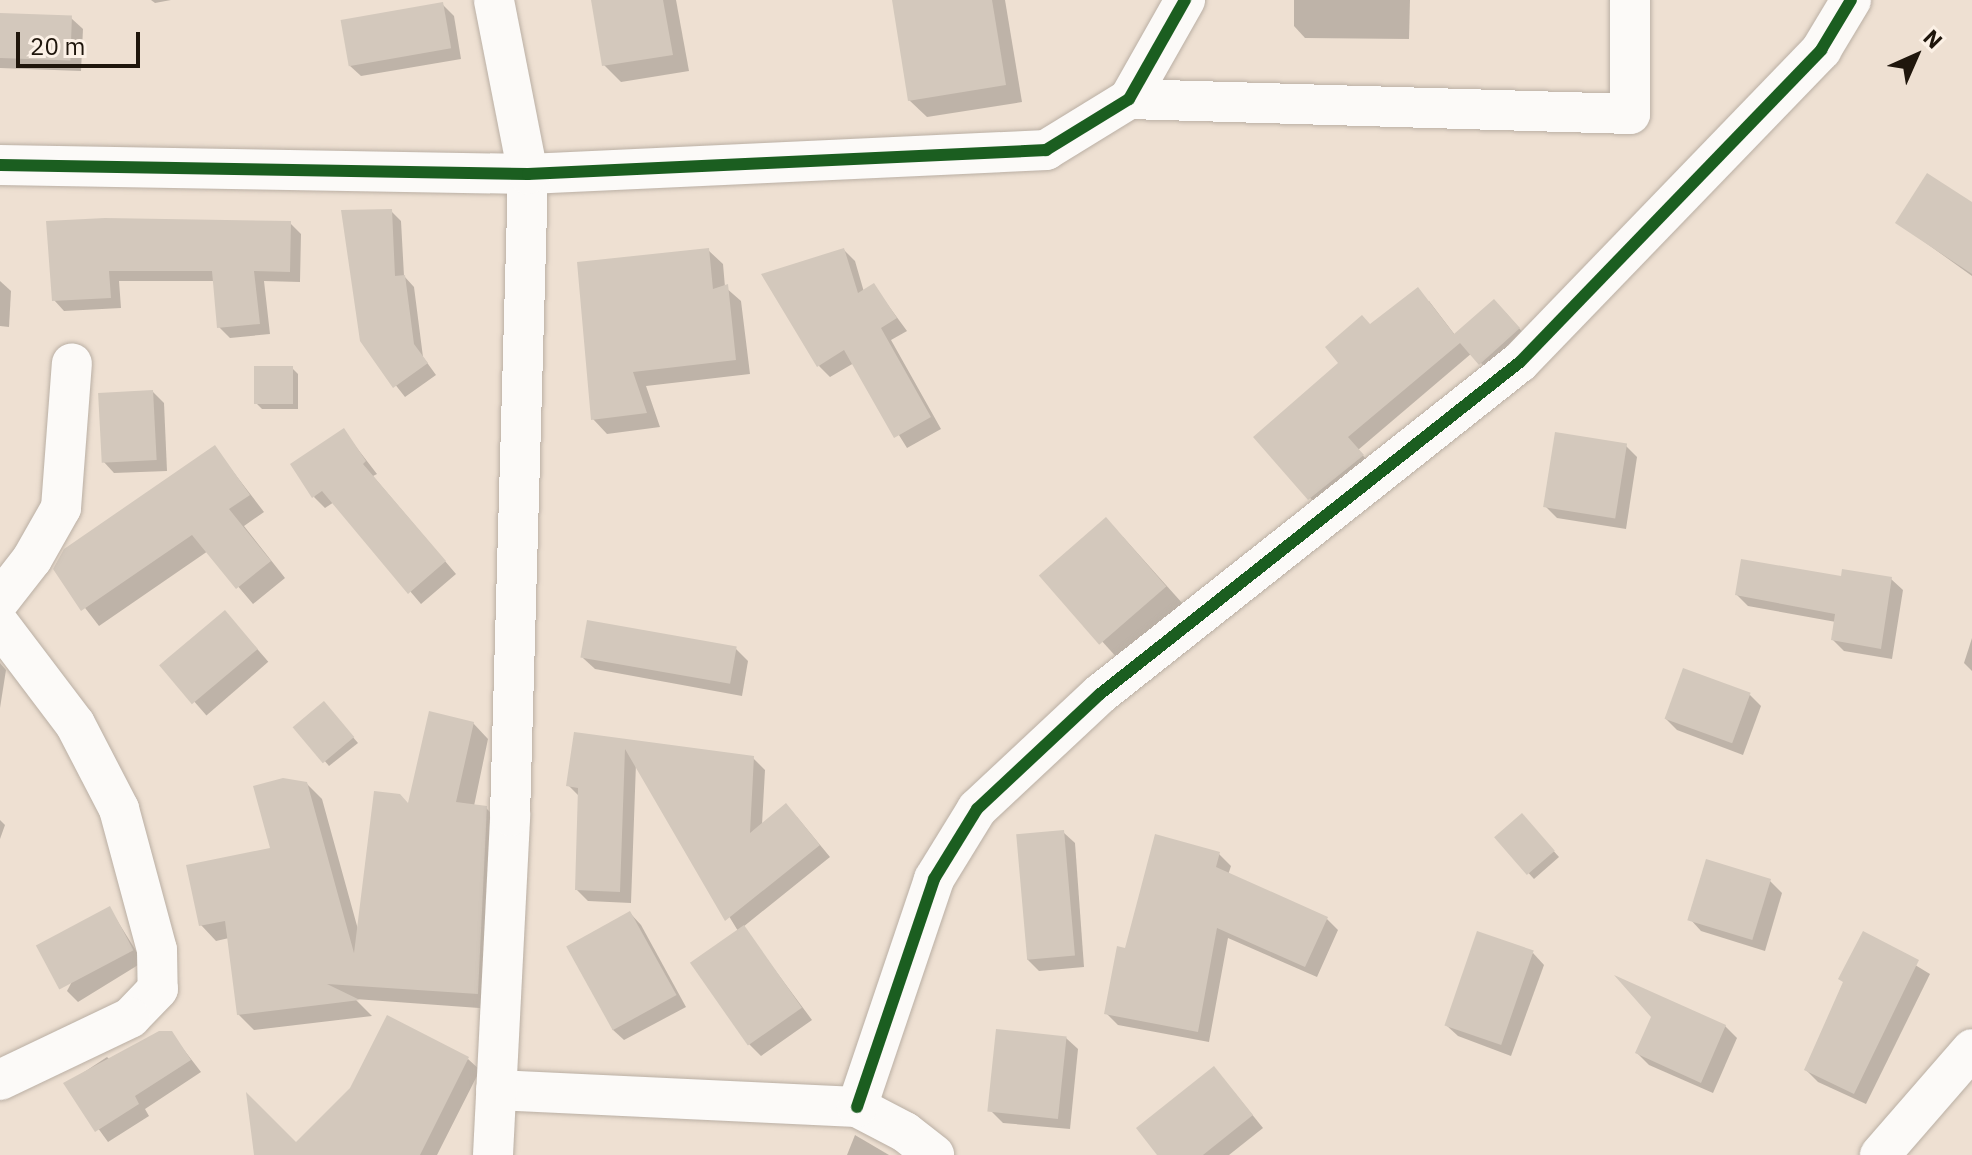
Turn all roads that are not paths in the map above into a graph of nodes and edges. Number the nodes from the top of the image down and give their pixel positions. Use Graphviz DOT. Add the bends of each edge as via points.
graph roads {
  1 [pos="494,0"];
  2 [pos="1185,0"];
  3 [pos="1630,0"];
  4 [pos="1851,0"];
  5 [pos="1129,99"];
  6 [pos="0,165"];
  7 [pos="528,174"];
  8 [pos="72,363"];
  9 [pos="0,600"];
  10 [pos="0,625"];
  11 [pos="1972,1049"];
  12 [pos="0,1080"];
  13 [pos="496,1090"];
  14 [pos="857,1107"];
  15 [pos="493,1155"];
  16 [pos="934,1155"];
  17 [pos="1880,1155"];
  1 -- 7 [label="street"];
  2 -- 5 [label="street"];
  3 -- 5 [label="street" via="1630,114"];
  4 -- 14 [label="street" via="1821,50 1520,362 1100,694 977,809 934,879"];
  5 -- 7 [label="street" via="1046,150"];
  6 -- 7 [label="street"];
  7 -- 13 [label="street" via="510,816"];
  8 -- 9 [label="street" via="61,508 32,559"];
  10 -- 12 [label="street" via="75,724 119,809 157,950 158,989 130,1018"];
  11 -- 17 [label="street"];
  13 -- 14 [label="street"];
  13 -- 15 [label="street"];
  14 -- 16 [label="street" via="905,1132"];
}
